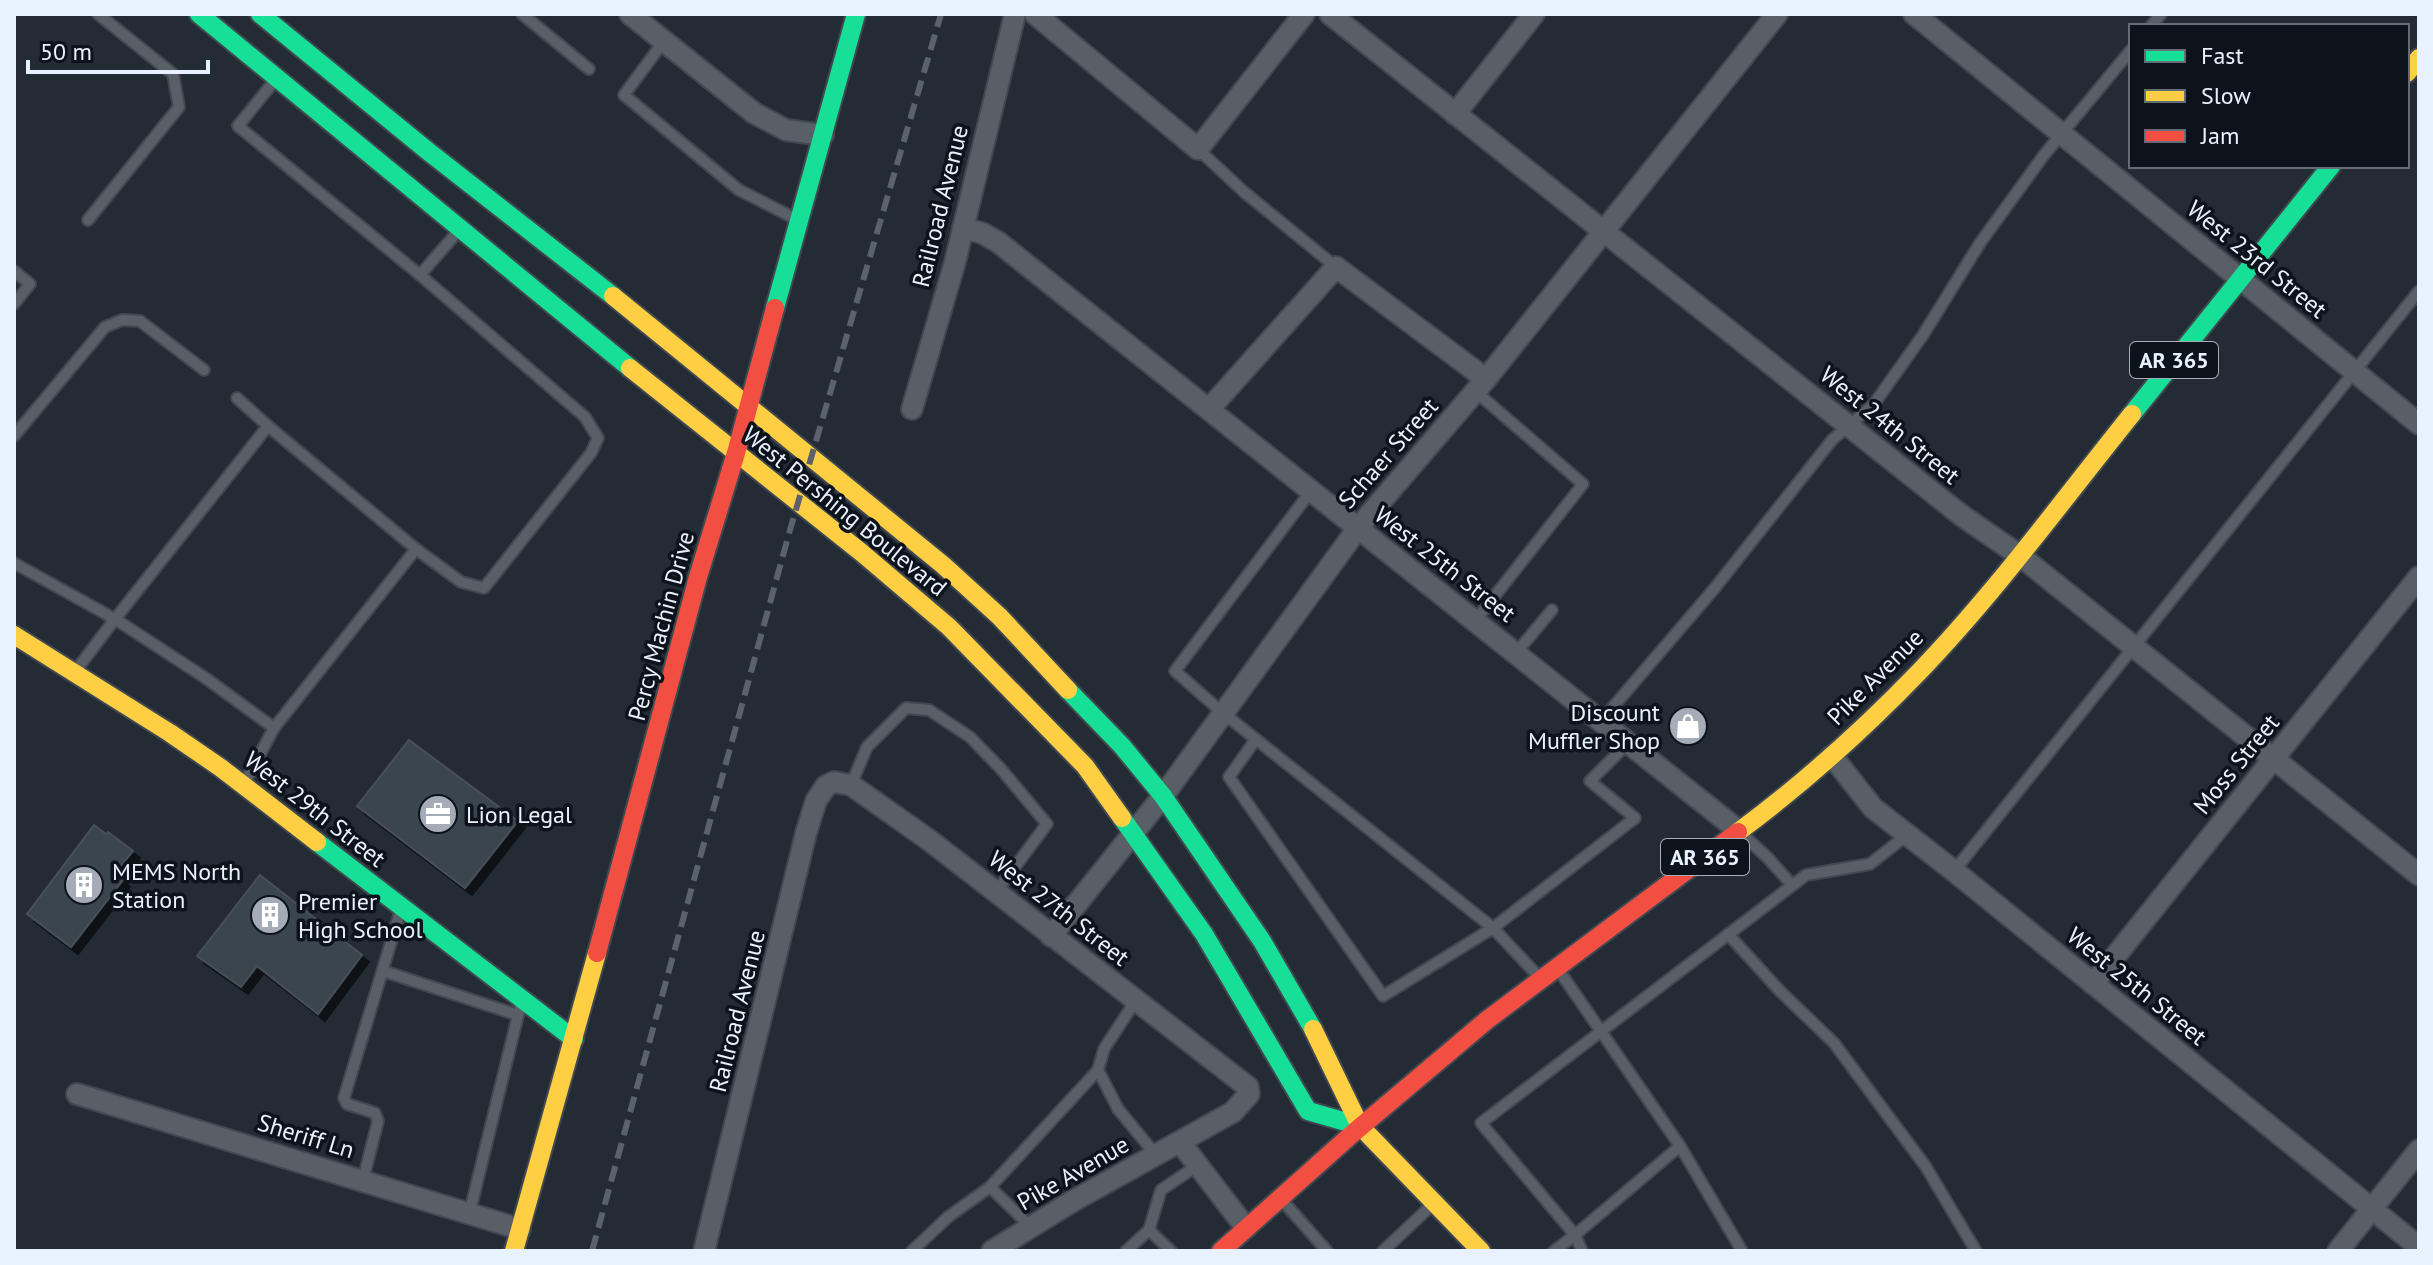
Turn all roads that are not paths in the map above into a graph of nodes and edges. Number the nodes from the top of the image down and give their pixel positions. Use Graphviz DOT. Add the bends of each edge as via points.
graph roads {
  1 [pos="98,14"];
  2 [pos="199,14"];
  3 [pos="260,14"];
  4 [pos="522,14"];
  5 [pos="630,14"];
  6 [pos="856,14"];
  7 [pos="1015,14"];
  8 [pos="1035,14"];
  9 [pos="1304,14"];
  10 [pos="1330,14"];
  11 [pos="1534,14"];
  12 [pos="1777,14"];
  13 [pos="1914,14"];
  14 [pos="664,41"];
  15 [pos="2129,52"];
  16 [pos="589,69"];
  17 [pos="277,78"];
  18 [pos="1455,114"];
  19 [pos="2062,133"];
  20 [pos="823,135"];
  21 [pos="1198,149"];
  22 [pos="2329,168"];
  23 [pos="88,220"];
  24 [pos="798,220"];
  25 [pos="461,228"];
  26 [pos="963,228"];
  27 [pos="1603,230"];
  28 [pos="1336,267"];
  29 [pos="14,271"];
  30 [pos="420,275"];
  31 [pos="2239,279"];
  32 [pos="2419,291"];
  33 [pos="14,304"];
  34 [pos="204,370"];
  35 [pos="2354,372"];
  36 [pos="1481,385"];
  37 [pos="237,398"];
  38 [pos="748,407"];
  39 [pos="1210,408"];
  40 [pos="912,409"];
  41 [pos="2419,424"];
  42 [pos="1849,425"];
  43 [pos="268,426"];
  44 [pos="14,436"];
  45 [pos="736,453"];
  46 [pos="1311,491"];
  47 [pos="1358,528"];
  48 [pos="416,549"];
  49 [pos="2019,555"];
  50 [pos="14,563"];
  51 [pos="2419,577"];
  52 [pos="1552,610"];
  53 [pos="115,619"];
  54 [pos="1475,621"];
  55 [pos="14,635"];
  56 [pos="2134,647"];
  57 [pos="1516,653"];
  58 [pos="76,671"];
  59 [pos="1223,713"];
  60 [pos="1601,721"];
  61 [pos="274,728"];
  62 [pos="1256,739"];
  63 [pos="1628,743"];
  64 [pos="1832,756"];
  65 [pos="2274,759"];
  66 [pos="243,785"];
  67 [pos="851,785"];
  68 [pos="1163,796"];
  69 [pos="1739,831"];
  70 [pos="1132,833"];
  71 [pos="1907,835"];
  72 [pos="1954,871"];
  73 [pos="2419,875"];
  74 [pos="1792,885"];
  75 [pos="996,892"];
  76 [pos="401,907"];
  77 [pos="1493,928"];
  78 [pos="1728,934"];
  79 [pos="1051,936"];
  80 [pos="1557,968"];
  81 [pos="383,971"];
  82 [pos="1541,980"];
  83 [pos="2093,984"];
  84 [pos="1136,1000"];
  85 [pos="520,1007"];
  86 [pos="1601,1031"];
  87 [pos="574,1039"];
  88 [pos="1098,1070"];
  89 [pos="77,1094"];
  90 [pos="1249,1094"];
  91 [pos="1360,1126"];
  92 [pos="1180,1142"];
  93 [pos="1680,1146"];
  94 [pos="2419,1150"];
  95 [pos="1156,1155"];
  96 [pos="1198,1165"];
  97 [pos="363,1180"];
  98 [pos="990,1187"];
  99 [pos="1279,1198"];
  100 [pos="1434,1203"];
  101 [pos="2372,1209"];
  102 [pos="469,1215"];
  103 [pos="1031,1227"];
  104 [pos="1246,1228"];
  105 [pos="520,1229"];
  106 [pos="1149,1230"];
  107 [pos="1575,1235"];
  108 [pos="1392,1242"];
  109 [pos="2419,1247"];
  110 [pos="514,1251"];
  111 [pos="704,1251"];
  112 [pos="912,1251"];
  113 [pos="992,1251"];
  114 [pos="1126,1251"];
  115 [pos="1171,1251"];
  116 [pos="1221,1251"];
  117 [pos="1327,1251"];
  118 [pos="1383,1251"];
  119 [pos="1400,1251"];
  120 [pos="1481,1251"];
  121 [pos="1554,1251"];
  122 [pos="1582,1251"];
  123 [pos="1742,1251"];
  124 [pos="1976,1251"];
  125 [pos="2338,1251"];
  1 -- 23 [label="lane" via="173,74 179,107"];
  2 -- 17 [label="main road, West Pershing Boulevard"];
  3 -- 38 [label="main road, West Pershing Boulevard"];
  4 -- 16 [label="lane"];
  5 -- 14 [label="street"];
  6 -- 20 [label="main road, Percy Machin Drive"];
  7 -- 26 [label="street, Railroad Avenue"];
  8 -- 21 [label="street"];
  9 -- 21 [label="street"];
  10 -- 18 [label="street, West 24th Street"];
  11 -- 18 [label="street"];
  12 -- 27 [label="street, Schaer Street"];
  13 -- 19 [label="street, West 23rd Street"];
  14 -- 20 [label="street" via="754,113 786,130"];
  14 -- 24 [label="lane" via="624,95 739,190"];
  15 -- 19 [label="lane"];
  17 -- 25 [label="main road, West Pershing Boulevard"];
  17 -- 30 [label="lane" via="238,126"];
  18 -- 27 [label="street, West 24th Street"];
  19 -- 31 [label="street, West 23rd Street"];
  19 -- 42 [label="lane" via="1980,243 1874,404"];
  20 -- 24 [label="main road, Percy Machin Drive"];
  21 -- 28 [label="lane"];
  22 -- 31 [label="main road, Pike Avenue / AR 365"];
  24 -- 38 [label="main road, Percy Machin Drive"];
  25 -- 30 [label="lane"];
  25 -- 45 [label="main road, West Pershing Boulevard"];
  26 -- 39 [label="street, West 25th Street" via="998,242"];
  26 -- 40 [label="street, Railroad Avenue"];
  27 -- 36 [label="street, Schaer Street"];
  27 -- 42 [label="street, West 24th Street"];
  28 -- 36 [label="street"];
  28 -- 39 [label="street"];
  29 -- 33 [label="lane" via="30,284"];
  30 -- 48 [label="lane" via="585,417 598,438 484,588 461,582"];
  31 -- 35 [label="street, West 23rd Street"];
  31 -- 49 [label="main road, Pike Avenue / AR 365"];
  32 -- 35 [label="lane"];
  34 -- 44 [label="lane" via="140,321 122,320 105,327"];
  35 -- 41 [label="street, West 23rd Street"];
  35 -- 56 [label="lane"];
  36 -- 47 [label="street, Schaer Street"];
  36 -- 54 [label="lane" via="1583,484"];
  37 -- 43 [label="lane"];
  38 -- 45 [label="main road, Percy Machin Drive"];
  38 -- 68 [label="main road, West Pershing Boulevard" via="1000,617"];
  39 -- 46 [label="street, West 25th Street"];
  42 -- 49 [label="street, West 24th Street"];
  42 -- 60 [label="lane"];
  43 -- 48 [label="lane"];
  43 -- 53 [label="lane"];
  45 -- 70 [label="main road, West Pershing Boulevard" via="949,627 1085,766"];
  45 -- 87 [label="main road, Percy Machin Drive"];
  46 -- 47 [label="street, West 25th Street"];
  46 -- 59 [label="lane" via="1175,671"];
  47 -- 54 [label="street, West 25th Street"];
  47 -- 59 [label="street, Schaer Street"];
  48 -- 61 [label="lane"];
  49 -- 56 [label="street, West 24th Street"];
  49 -- 64 [label="main road, Pike Avenue / AR 365" via="1921,670"];
  50 -- 53 [label="lane"];
  51 -- 65 [label="street, Moss Street"];
  52 -- 57 [label="lane"];
  53 -- 58 [label="lane"];
  53 -- 61 [label="lane"];
  54 -- 57 [label="street, West 25th Street"];
  55 -- 58 [label="main road, West 29th Street"];
  56 -- 65 [label="street, West 24th Street"];
  56 -- 72 [label="lane"];
  57 -- 60 [label="street, West 25th Street"];
  58 -- 66 [label="main road, West 29th Street"];
  59 -- 62 [label="lane"];
  59 -- 68 [label="street, Schaer Street"];
  60 -- 63 [label="street, West 25th Street"];
  61 -- 66 [label="lane"];
  62 -- 77 [label="lane"];
  62 -- 77 [label="lane" via="1229,777 1383,996"];
  63 -- 69 [label="street, West 25th Street"];
  63 -- 77 [label="lane" via="1590,781 1635,818"];
  64 -- 69 [label="main road, Pike Avenue / AR 365"];
  64 -- 71 [label="street, West 25th Street" via="1873,808"];
  65 -- 73 [label="street, West 24th Street"];
  65 -- 83 [label="street, Moss Street"];
  66 -- 76 [label="main road, West 29th Street"];
  67 -- 75 [label="street, West 27th Street"];
  67 -- 75 [label="lane" via="867,747 906,708 929,710 970,737 1047,824"];
  67 -- 111 [label="street, Railroad Avenue" via="834,782 816,801"];
  68 -- 70 [label="street, Schaer Street"];
  68 -- 91 [label="main road, West Pershing Boulevard" via="1262,941 1308,1019"];
  69 -- 74 [label="lane"];
  69 -- 80 [label="main road, Pike Avenue / AR 365"];
  70 -- 79 [label="street, Schaer Street"];
  70 -- 91 [label="main road, West Pershing Boulevard" via="1204,934 1308,1111"];
  71 -- 72 [label="street, West 25th Street"];
  71 -- 74 [label="lane" via="1870,864 1806,875"];
  72 -- 83 [label="street, West 25th Street"];
  74 -- 78 [label="lane"];
  75 -- 79 [label="street, West 27th Street"];
  76 -- 81 [label="lane"];
  76 -- 85 [label="main road, West 29th Street"];
  77 -- 82 [label="lane"];
  78 -- 86 [label="lane"];
  78 -- 124 [label="lane" via="1834,1043 1926,1167"];
  79 -- 84 [label="street, West 27th Street"];
  80 -- 82 [label="main road, Pike Avenue / AR 365"];
  80 -- 86 [label="lane"];
  81 -- 85 [label="lane"];
  81 -- 97 [label="lane" via="344,1098 347,1104 375,1113 378,1121"];
  82 -- 91 [label="main road, Pike Avenue / AR 365"];
  83 -- 101 [label="street, West 25th Street"];
  84 -- 88 [label="lane" via="1104,1049"];
  84 -- 90 [label="street, West 27th Street" via="1248,1087"];
  85 -- 87 [label="main road, West 29th Street"];
  85 -- 102 [label="lane"];
  86 -- 93 [label="lane"];
  86 -- 107 [label="lane" via="1481,1123"];
  87 -- 105 [label="main road, Percy Machin Drive"];
  88 -- 95 [label="lane" via="1118,1109"];
  88 -- 98 [label="lane"];
  89 -- 97 [label="street, Sheriff Ln"];
  90 -- 92 [label="street, Pike Avenue" via="1233,1112"];
  91 -- 99 [label="main road, AR 365"];
  91 -- 100 [label="main road, West Pershing Boulevard"];
  92 -- 95 [label="street, Pike Avenue"];
  92 -- 96 [label="street"];
  93 -- 107 [label="lane"];
  93 -- 123 [label="lane"];
  94 -- 101 [label="street"];
  95 -- 103 [label="street, Pike Avenue"];
  96 -- 104 [label="street"];
  96 -- 106 [label="lane" via="1161,1190"];
  97 -- 102 [label="street, Sheriff Ln"];
  98 -- 103 [label="lane"];
  98 -- 112 [label="lane"];
  99 -- 104 [label="main road, AR 365"];
  99 -- 117 [label="lane"];
  100 -- 108 [label="lane"];
  100 -- 120 [label="main road, West Pershing Boulevard"];
  101 -- 109 [label="street, West 25th Street"];
  101 -- 125 [label="street"];
  102 -- 105 [label="street, Sheriff Ln"];
  103 -- 113 [label="street, Pike Avenue"];
  104 -- 116 [label="main road, AR 365"];
  105 -- 110 [label="main road, Percy Machin Drive"];
  106 -- 114 [label="lane"];
  106 -- 115 [label="lane"];
  107 -- 121 [label="lane"];
  107 -- 122 [label="lane"];
  108 -- 118 [label="lane"];
  108 -- 119 [label="lane"];
}
